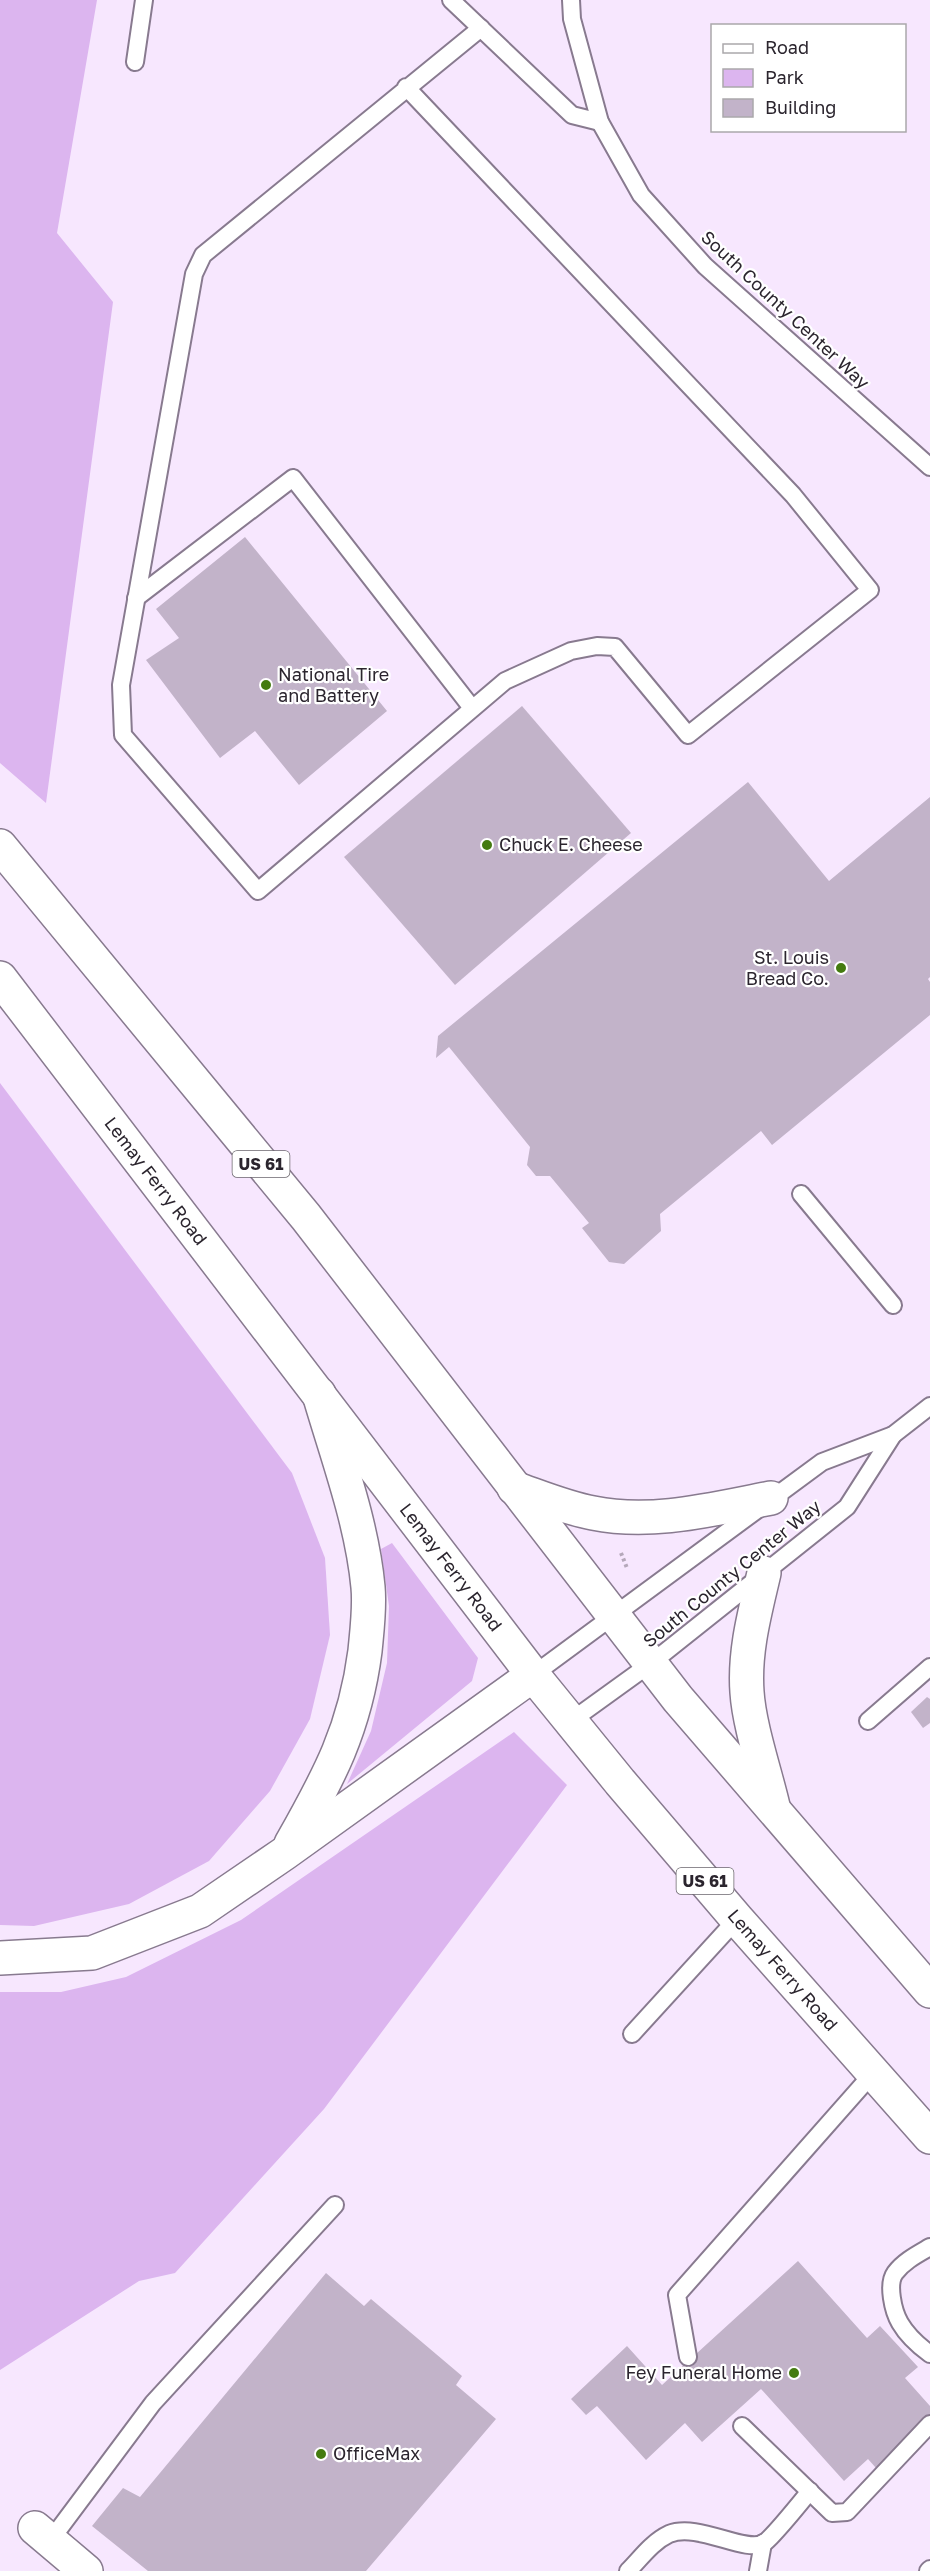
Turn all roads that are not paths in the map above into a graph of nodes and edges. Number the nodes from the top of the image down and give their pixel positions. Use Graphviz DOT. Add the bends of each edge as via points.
graph roads {
  1 [pos="144,0"];
  2 [pos="452,0"];
  3 [pos="571,0"];
  4 [pos="481,28"];
  5 [pos="135,62"];
  6 [pos="406,87"];
  7 [pos="600,122"];
  8 [pos="930,467"];
  9 [pos="136,598"];
  10 [pos="472,708"];
  11 [pos="0,846"];
  12 [pos="0,978"];
  13 [pos="801,1194"];
  14 [pos="893,1305"];
  15 [pos="319,1394"];
  16 [pos="930,1406"];
  17 [pos="893,1435"];
  18 [pos="514,1488"];
  19 [pos="771,1498"];
  20 [pos="764,1573"];
  21 [pos="612,1616"];
  22 [pos="650,1664"];
  23 [pos="930,1667"];
  24 [pos="533,1675"];
  25 [pos="571,1721"];
  26 [pos="868,1721"];
  27 [pos="775,1813"];
  28 [pos="285,1853"];
  29 [pos="737,1919"];
  30 [pos="0,1958"];
  31 [pos="930,1991"];
  32 [pos="632,2034"];
  33 [pos="874,2072"];
  34 [pos="930,2137"];
  35 [pos="335,2205"];
  36 [pos="930,2247"];
  37 [pos="930,2354"];
  38 [pos="688,2357"];
  39 [pos="930,2424"];
  40 [pos="742,2426"];
  41 [pos="810,2491"];
  42 [pos="43,2534"];
  43 [pos="763,2543"];
  44 [pos="86,2571"];
  45 [pos="628,2571"];
  46 [pos="758,2571"];
  1 -- 5 [label="lane"];
  2 -- 4 [label="lane"];
  3 -- 7 [label="lane, South County Center Way" via="572,19"];
  4 -- 6 [label="lane"];
  4 -- 7 [label="lane" via="572,115"];
  6 -- 9 [label="lane" via="203,255 188,298"];
  6 -- 10 [label="lane" via="793,495 870,590 688,735 615,647 571,651 505,681"];
  7 -- 8 [label="lane, South County Center Way" via="641,195 705,266"];
  9 -- 10 [label="lane" via="293,478"];
  9 -- 10 [label="lane" via="121,685 123,735 258,891"];
  11 -- 18 [label="main road, US 61" via="306,1218"];
  12 -- 15 [label="main road, Lemay Ferry Road / US 61"];
  13 -- 14 [label="lane"];
  15 -- 24 [label="main road, Lemay Ferry Road / US 61"];
  15 -- 28 [label="main road" via="361,1549 368,1588 367,1634 361,1684 348,1731 326,1781"];
  16 -- 17 [label="lane, South County Center Way"];
  17 -- 19 [label="lane, South County Center Way" via="822,1462"];
  17 -- 20 [label="lane, South County Center Way" via="847,1507"];
  18 -- 19 [label="main road" via="595,1513 638,1517 680,1515"];
  18 -- 21 [label="main road, US 61"];
  19 -- 21 [label="lane, South County Center Way"];
  20 -- 22 [label="lane, South County Center Way"];
  20 -- 27 [label="main road" via="752,1622 747,1694"];
  21 -- 22 [label="main road, US 61"];
  21 -- 24 [label="lane, South County Center Way"];
  22 -- 25 [label="lane, South County Center Way"];
  22 -- 27 [label="main road, US 61"];
  23 -- 26 [label="lane"];
  24 -- 25 [label="main road, Lemay Ferry Road / US 61"];
  24 -- 28 [label="main road"];
  25 -- 29 [label="main road, Lemay Ferry Road / US 61"];
  27 -- 31 [label="main road, US 61"];
  28 -- 30 [label="main road" via="200,1911 92,1953"];
  29 -- 32 [label="lane"];
  29 -- 33 [label="main road, Lemay Ferry Road / US 61"];
  33 -- 34 [label="main road, Lemay Ferry Road / US 61"];
  33 -- 38 [label="lane" via="677,2295"];
  35 -- 42 [label="lane" via="153,2403"];
  36 -- 37 [label="lane" via="894,2274 891,2293 900,2323"];
  39 -- 41 [label="lane" via="848,2512 832,2513"];
  40 -- 41 [label="lane"];
  41 -- 43 [label="lane"];
  42 -- 44 [label="main road"];
  43 -- 45 [label="lane" via="749,2545 699,2532 670,2534 655,2543"];
  43 -- 46 [label="lane"];
}
